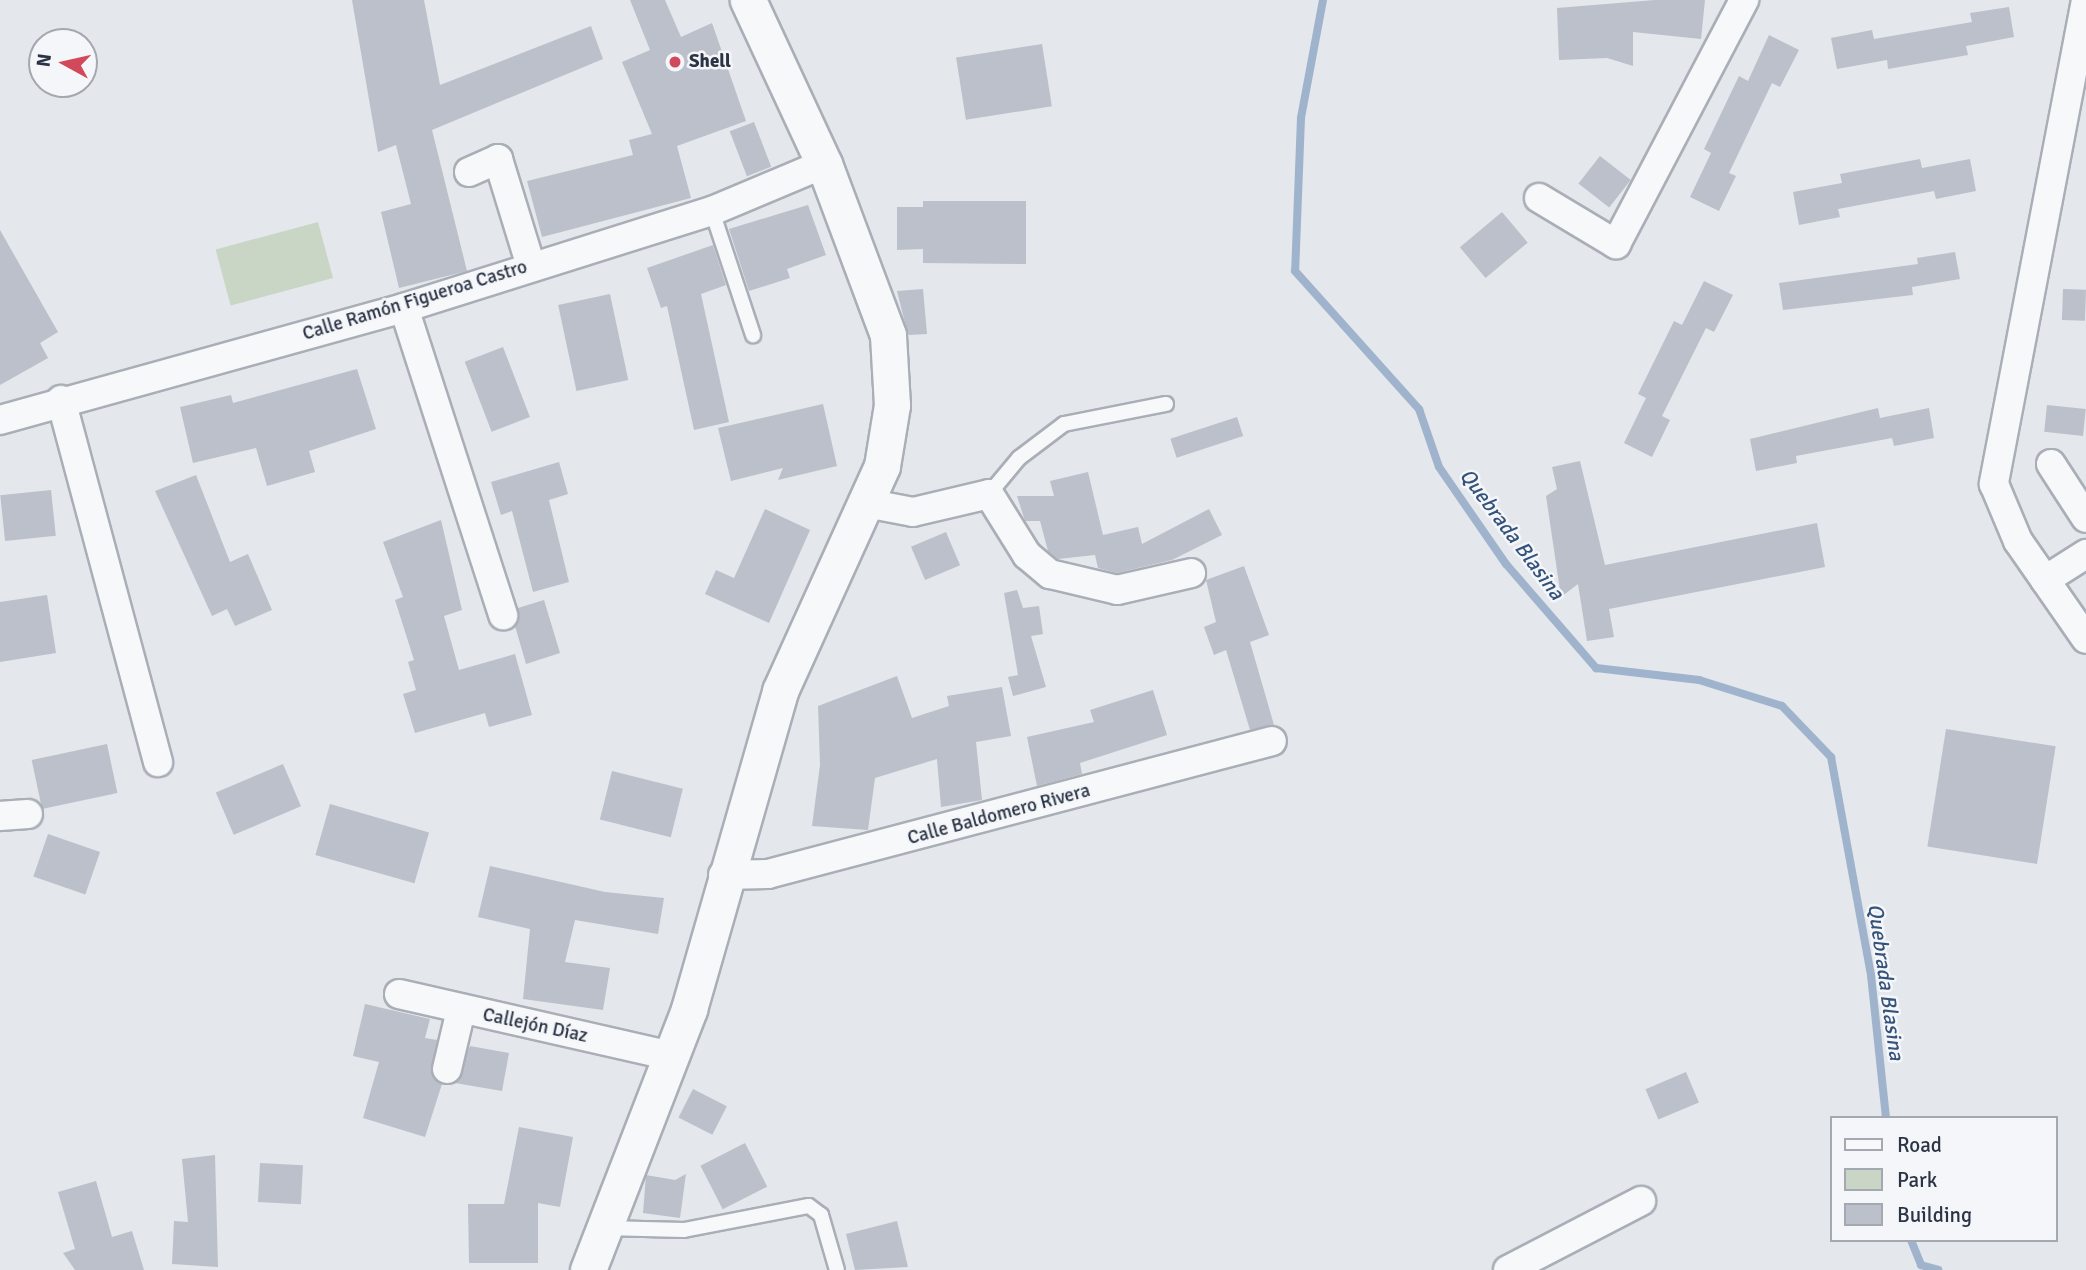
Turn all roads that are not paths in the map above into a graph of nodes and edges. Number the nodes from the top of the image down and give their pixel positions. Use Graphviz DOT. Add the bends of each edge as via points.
graph roads {
  1 [pos="748,0"];
  2 [pos="1744,0"];
  3 [pos="2086,1"];
  4 [pos="824,164"];
  5 [pos="469,172"];
  6 [pos="1539,198"];
  7 [pos="712,211"];
  8 [pos="531,267"];
  9 [pos="404,308"];
  10 [pos="754,335"];
  11 [pos="61,400"];
  12 [pos="1166,404"];
  13 [pos="0,420"];
  14 [pos="2050,464"];
  15 [pos="989,494"];
  16 [pos="866,503"];
  17 [pos="2086,518"];
  18 [pos="2086,554"];
  19 [pos="1191,573"];
  20 [pos="2045,580"];
  21 [pos="503,615"];
  22 [pos="2086,639"];
  23 [pos="1272,741"];
  24 [pos="158,762"];
  25 [pos="723,875"];
  26 [pos="399,995"];
  27 [pos="461,1010"];
  28 [pos="671,1056"];
  29 [pos="447,1069"];
  30 [pos="1641,1201"];
  31 [pos="603,1228"];
  32 [pos="588,1270"];
  33 [pos="837,1270"];
  34 [pos="1508,1270"];
  1 -- 4 [label="street"];
  2 -- 6 [label="street" via="1616,244"];
  3 -- 20 [label="street" via="1994,484 2018,541"];
  4 -- 7 [label="street, Calle Ramón Figueroa Castro"];
  4 -- 16 [label="street" via="888,335 892,405 883,466"];
  5 -- 8 [label="street" via="498,159"];
  7 -- 8 [label="street, Calle Ramón Figueroa Castro"];
  7 -- 10 [label="lane"];
  8 -- 9 [label="street, Calle Ramón Figueroa Castro"];
  9 -- 11 [label="street, Calle Ramón Figueroa Castro"];
  9 -- 21 [label="street"];
  11 -- 13 [label="street, Calle Ramón Figueroa Castro"];
  11 -- 24 [label="street"];
  12 -- 15 [label="lane" via="1064,424 1019,458"];
  14 -- 17 [label="street"];
  15 -- 16 [label="street" via="913,512"];
  15 -- 19 [label="street" via="1027,555 1050,574 1117,590"];
  16 -- 25 [label="street" via="780,691"];
  18 -- 20 [label="street"];
  20 -- 22 [label="street"];
  23 -- 25 [label="street, Calle Baldomero Rivera" via="768,874"];
  25 -- 28 [label="street"];
  26 -- 27 [label="street, Callejón Díaz"];
  27 -- 28 [label="street, Callejón Díaz"];
  27 -- 29 [label="street"];
  28 -- 31 [label="street"];
  30 -- 34 [label="street"];
  31 -- 32 [label="street"];
  31 -- 33 [label="lane" via="684,1230 809,1206 821,1215"];
}
